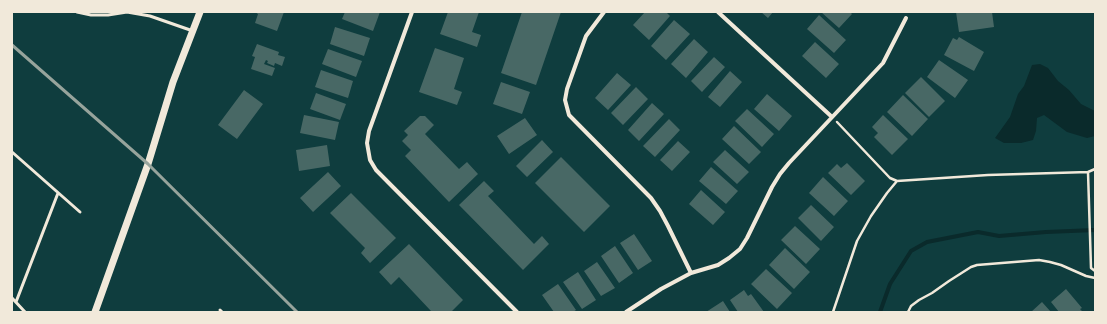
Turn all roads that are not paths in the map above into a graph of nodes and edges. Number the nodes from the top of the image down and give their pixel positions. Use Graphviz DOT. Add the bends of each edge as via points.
graph roads {
  1 [pos="77,12"];
  2 [pos="200,12"];
  3 [pos="412,12"];
  4 [pos="604,12"];
  5 [pos="718,12"];
  6 [pos="906,18"];
  7 [pos="193,31"];
  8 [pos="832,117"];
  9 [pos="12,152"];
  10 [pos="58,193"];
  11 [pos="80,212"];
  12 [pos="691,273"];
  13 [pos="12,298"];
  14 [pos="16,302"];
  15 [pos="25,312"];
  16 [pos="94,312"];
  17 [pos="516,312"];
  18 [pos="626,312"];
  1 -- 7 [label="lane" via="108,15 127,12 150,16"];
  2 -- 7 [label="street"];
  3 -- 17 [label="street" via="369,131 367,143 370,160 376,170"];
  4 -- 12 [label="street" via="586,36 567,89 565,100 569,114 651,198"];
  5 -- 8 [label="street"];
  6 -- 8 [label="street" via="883,63"];
  7 -- 16 [label="street"];
  8 -- 12 [label="street" via="780,174 740,248 718,265"];
  9 -- 10 [label="lane"];
  10 -- 11 [label="lane"];
  10 -- 14 [label="lane"];
  12 -- 18 [label="street"];
  13 -- 14 [label="lane"];
  14 -- 15 [label="lane"];
}
